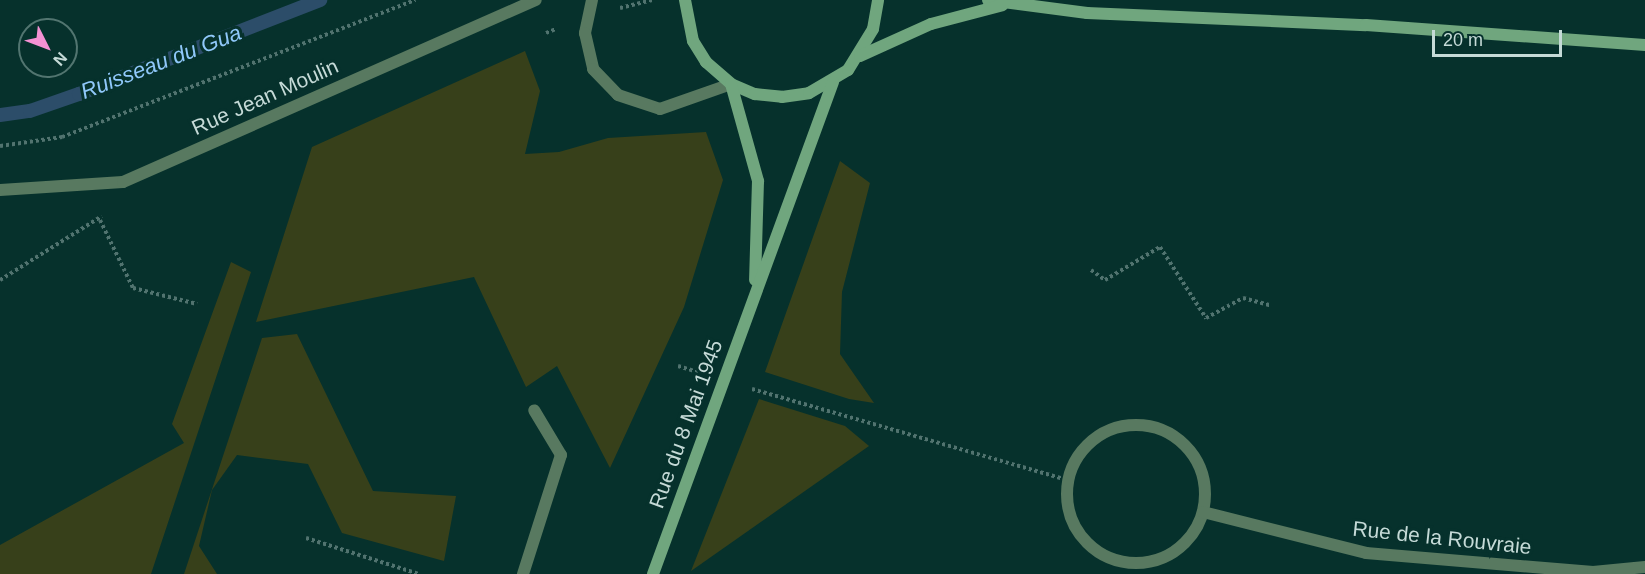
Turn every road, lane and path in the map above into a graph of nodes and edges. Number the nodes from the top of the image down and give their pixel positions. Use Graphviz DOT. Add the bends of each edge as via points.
graph roads {
  1 [pos="415,0"];
  2 [pos="536,0"];
  3 [pos="592,0"];
  4 [pos="685,0"];
  5 [pos="878,0"];
  6 [pos="988,0"];
  7 [pos="1004,5"];
  8 [pos="1645,45"];
  9 [pos="860,56"];
  10 [pos="833,82"];
  11 [pos="731,84"];
  12 [pos="0,146"];
  13 [pos="0,190"];
  14 [pos="1091,270"];
  15 [pos="0,280"];
  16 [pos="755,288"];
  17 [pos="197,304"];
  18 [pos="1270,305"];
  19 [pos="678,366"];
  20 [pos="699,372"];
  21 [pos="746,387"];
  22 [pos="534,410"];
  23 [pos="1068,480"];
  24 [pos="1203,512"];
  25 [pos="306,538"];
  26 [pos="1645,567"];
  27 [pos="419,574"];
  28 [pos="523,574"];
  29 [pos="653,574"];
  1 -- 12 [label="path" via="62,137"];
  2 -- 13 [label="street, Rue Jean Moulin" via="123,182"];
  3 -- 11 [label="street" via="585,33 593,69 618,95 660,109"];
  4 -- 11 [label="street" via="693,41 706,62"];
  5 -- 9 [label="street" via="873,29"];
  6 -- 7 [label="street"];
  7 -- 8 [label="street"];
  7 -- 9 [label="street" via="931,24"];
  9 -- 10 [label="street"];
  10 -- 11 [label="street" via="809,93 782,97 755,94"];
  10 -- 16 [label="street, Rue du 8 Mai 1945"];
  11 -- 16 [label="street, Rue du 8 Mai 1945" via="758,181"];
  14 -- 18 [label="path" via="1105,280 1160,247 1206,318 1243,298"];
  15 -- 17 [label="path" via="101,218 133,288"];
  16 -- 29 [label="street, Rue du 8 Mai 1945"];
  19 -- 20 [label="path"];
  21 -- 23 [label="path"];
  22 -- 28 [label="street" via="561,455"];
  23 -- 24 [label="street" via="1067,503 1074,526 1088,545 1108,558 1131,564 1155,561 1176,551 1193,534"];
  23 -- 24 [label="street" via="1086,446 1101,435 1123,427 1146,426 1168,433 1186,447 1200,466 1205,489"];
  24 -- 26 [label="street, Rue de la Rouvraie" via="1366,553 1593,572"];
  25 -- 27 [label="path"];
}
